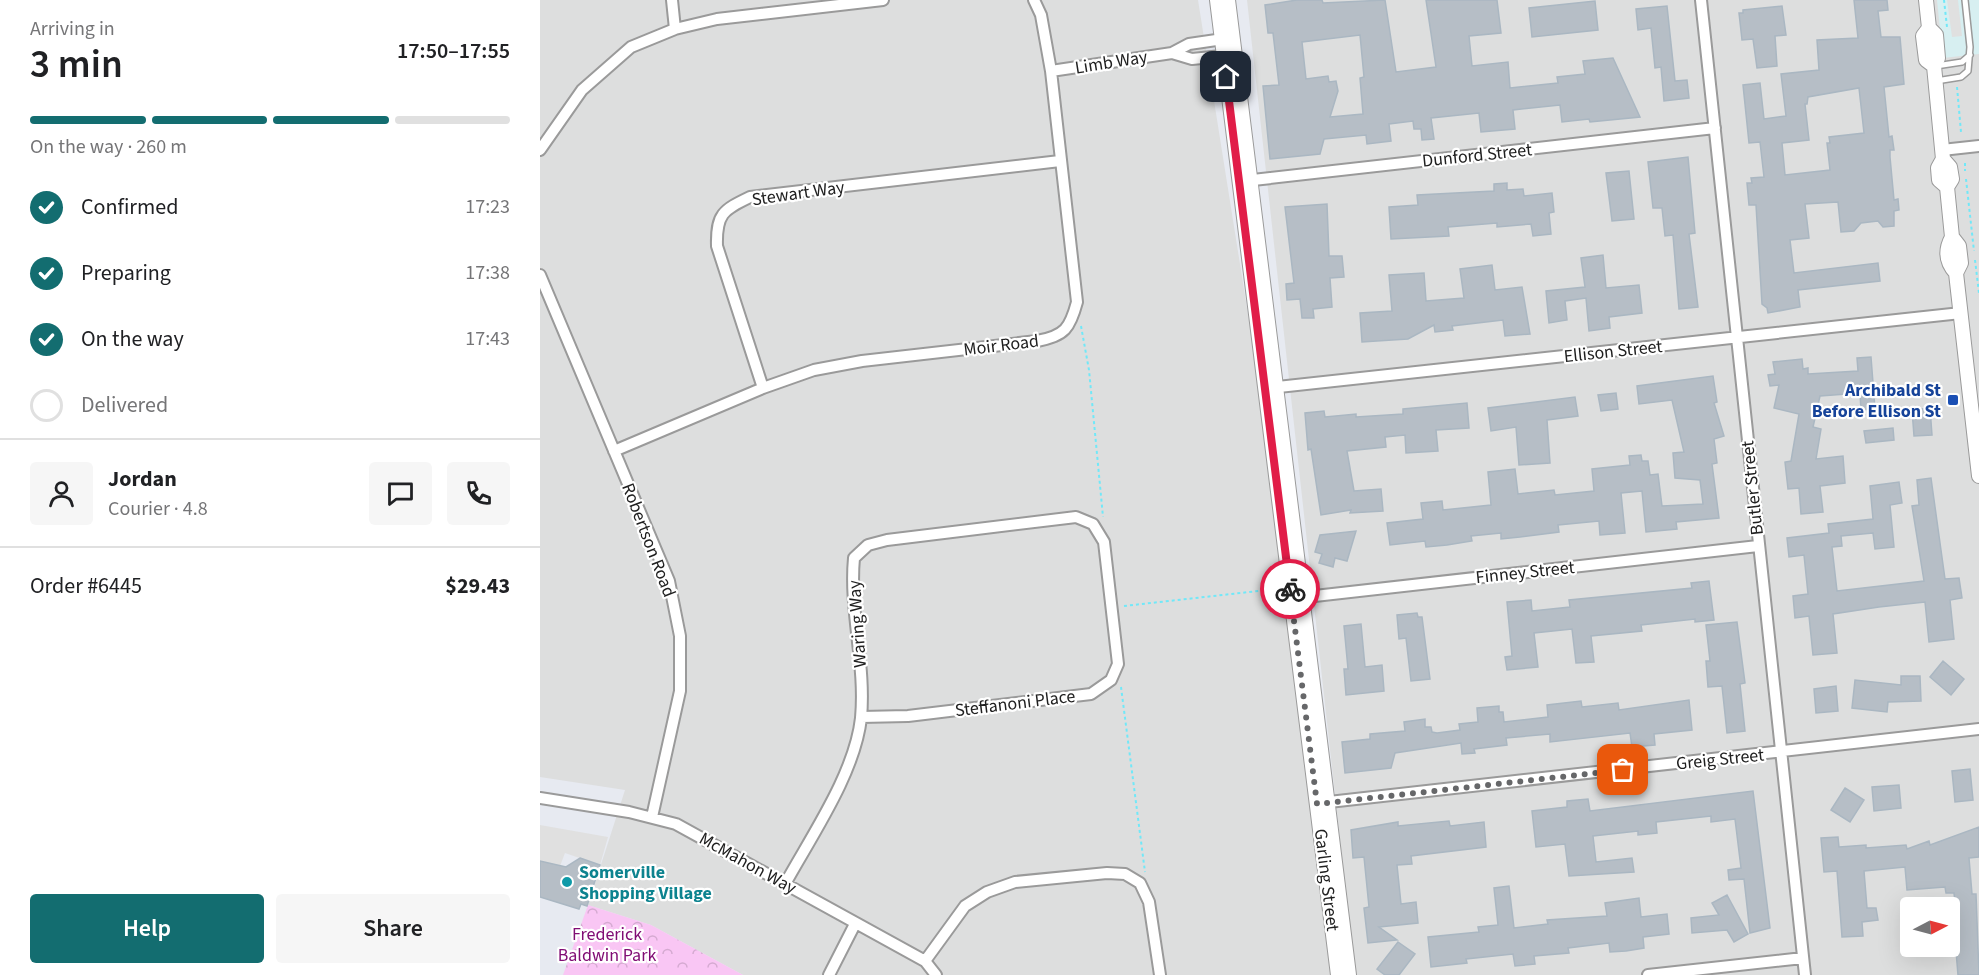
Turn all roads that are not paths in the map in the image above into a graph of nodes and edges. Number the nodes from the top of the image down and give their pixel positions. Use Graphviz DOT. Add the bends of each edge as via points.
graph roads {
  1 [pos="672,0"];
  2 [pos="883,0"];
  3 [pos="1034,0"];
  4 [pos="1217,0"];
  5 [pos="1228,0"];
  6 [pos="1701,0"];
  7 [pos="1926,0"];
  8 [pos="1965,0"];
  9 [pos="675,29"];
  10 [pos="1227,38"];
  11 [pos="1172,53"];
  12 [pos="1229,55"];
  13 [pos="1970,55"];
  14 [pos="1934,66"];
  15 [pos="1051,71"];
  16 [pos="1935,81"];
  17 [pos="1714,128"];
  18 [pos="1979,146"];
  19 [pos="540,150"];
  20 [pos="1943,154"];
  21 [pos="1060,161"];
  22 [pos="1246,181"];
  23 [pos="541,283"];
  24 [pos="1961,313"];
  25 [pos="1736,337"];
  26 [pos="763,388"];
  27 [pos="1271,388"];
  28 [pos="614,452"];
  29 [pos="1979,476"];
  30 [pos="1093,524"];
  31 [pos="1758,546"];
  32 [pos="1292,595"];
  33 [pos="861,717"];
  34 [pos="1979,729"];
  35 [pos="1783,752"];
  36 [pos="540,798"];
  37 [pos="1322,803"];
  38 [pos="652,817"];
  39 [pos="785,884"];
  40 [pos="855,924"];
  41 [pos="1803,958"];
  42 [pos="925,960"];
  43 [pos="829,975"];
  44 [pos="936,975"];
  45 [pos="1160,975"];
  46 [pos="1338,975"];
  47 [pos="1349,975"];
  48 [pos="1648,975"];
  49 [pos="1805,975"];
  1 -- 9 [label="street"];
  2 -- 9 [label="street" via="717,19"];
  3 -- 15 [label="street, Moir Road" via="1041,15"];
  4 -- 10 [label="street, Garling Street"];
  5 -- 10 [label="street, Garling Street"];
  6 -- 17 [label="street, Butler Street"];
  7 -- 14 [label="street" via="1929,28 1936,35 1938,58"];
  8 -- 13 [label="lane"];
  9 -- 19 [label="street" via="631,47 582,90"];
  10 -- 11 [label="street, Limb Way" via="1189,44"];
  10 -- 12 [label="street, Garling Street"];
  11 -- 12 [label="street, Limb Way" via="1192,59"];
  11 -- 15 [label="street, Limb Way"];
  12 -- 22 [label="street, Garling Street"];
  13 -- 14 [label="lane" via="1962,62"];
  13 -- 16 [label="lane" via="1968,71 1962,77"];
  14 -- 16 [label="street"];
  15 -- 21 [label="street, Moir Road"];
  16 -- 20 [label="street"];
  17 -- 22 [label="street, Dunford Street"];
  17 -- 25 [label="street, Butler Street"];
  18 -- 20 [label="street"];
  20 -- 24 [label="street" via="1952,179 1947,188 1952,237 1959,246 1961,263 1956,273"];
  21 -- 26 [label="street, Moir Road" via="1077,302 1071,325 1053,338 862,361 814,370"];
  21 -- 26 [label="street, Stewart Way" via="750,197 728,208 716,224 717,246"];
  22 -- 27 [label="street, Garling Street"];
  23 -- 28 [label="street, Robertson Road"];
  24 -- 25 [label="street, Ellison Street"];
  24 -- 29 [label="street"];
  25 -- 27 [label="street, Ellison Street"];
  25 -- 31 [label="street, Butler Street"];
  26 -- 28 [label="street, Moir Road"];
  27 -- 32 [label="street, Garling Street"];
  28 -- 38 [label="street, Robertson Road" via="669,581 680,636 680,691"];
  30 -- 33 [label="street, Waring Way" via="1076,517 868,545 854,558 852,583"];
  30 -- 33 [label="street, Steffanoni Place" via="1104,542 1118,664 1112,680 1091,694 908,716"];
  31 -- 32 [label="street, Finney Street"];
  31 -- 35 [label="street, Butler Street"];
  32 -- 37 [label="street, Garling Street"];
  33 -- 39 [label="street, Waring Way" via="845,773"];
  34 -- 35 [label="street, Greig Street"];
  35 -- 37 [label="street, Greig Street"];
  35 -- 41 [label="street, Butler Street"];
  36 -- 38 [label="street, McMahon Way"];
  37 -- 46 [label="street, Garling Street"];
  37 -- 47 [label="street, Garling Street"];
  38 -- 39 [label="street, McMahon Way" via="676,824"];
  39 -- 40 [label="street, McMahon Way"];
  40 -- 42 [label="street, McMahon Way"];
  40 -- 43 [label="street"];
  41 -- 48 [label="street"];
  41 -- 49 [label="street, Butler Street"];
  42 -- 44 [label="street, McMahon Way"];
  42 -- 45 [label="street" via="965,906 987,892 1015,882 1125,874 1140,883 1149,902"];
}
